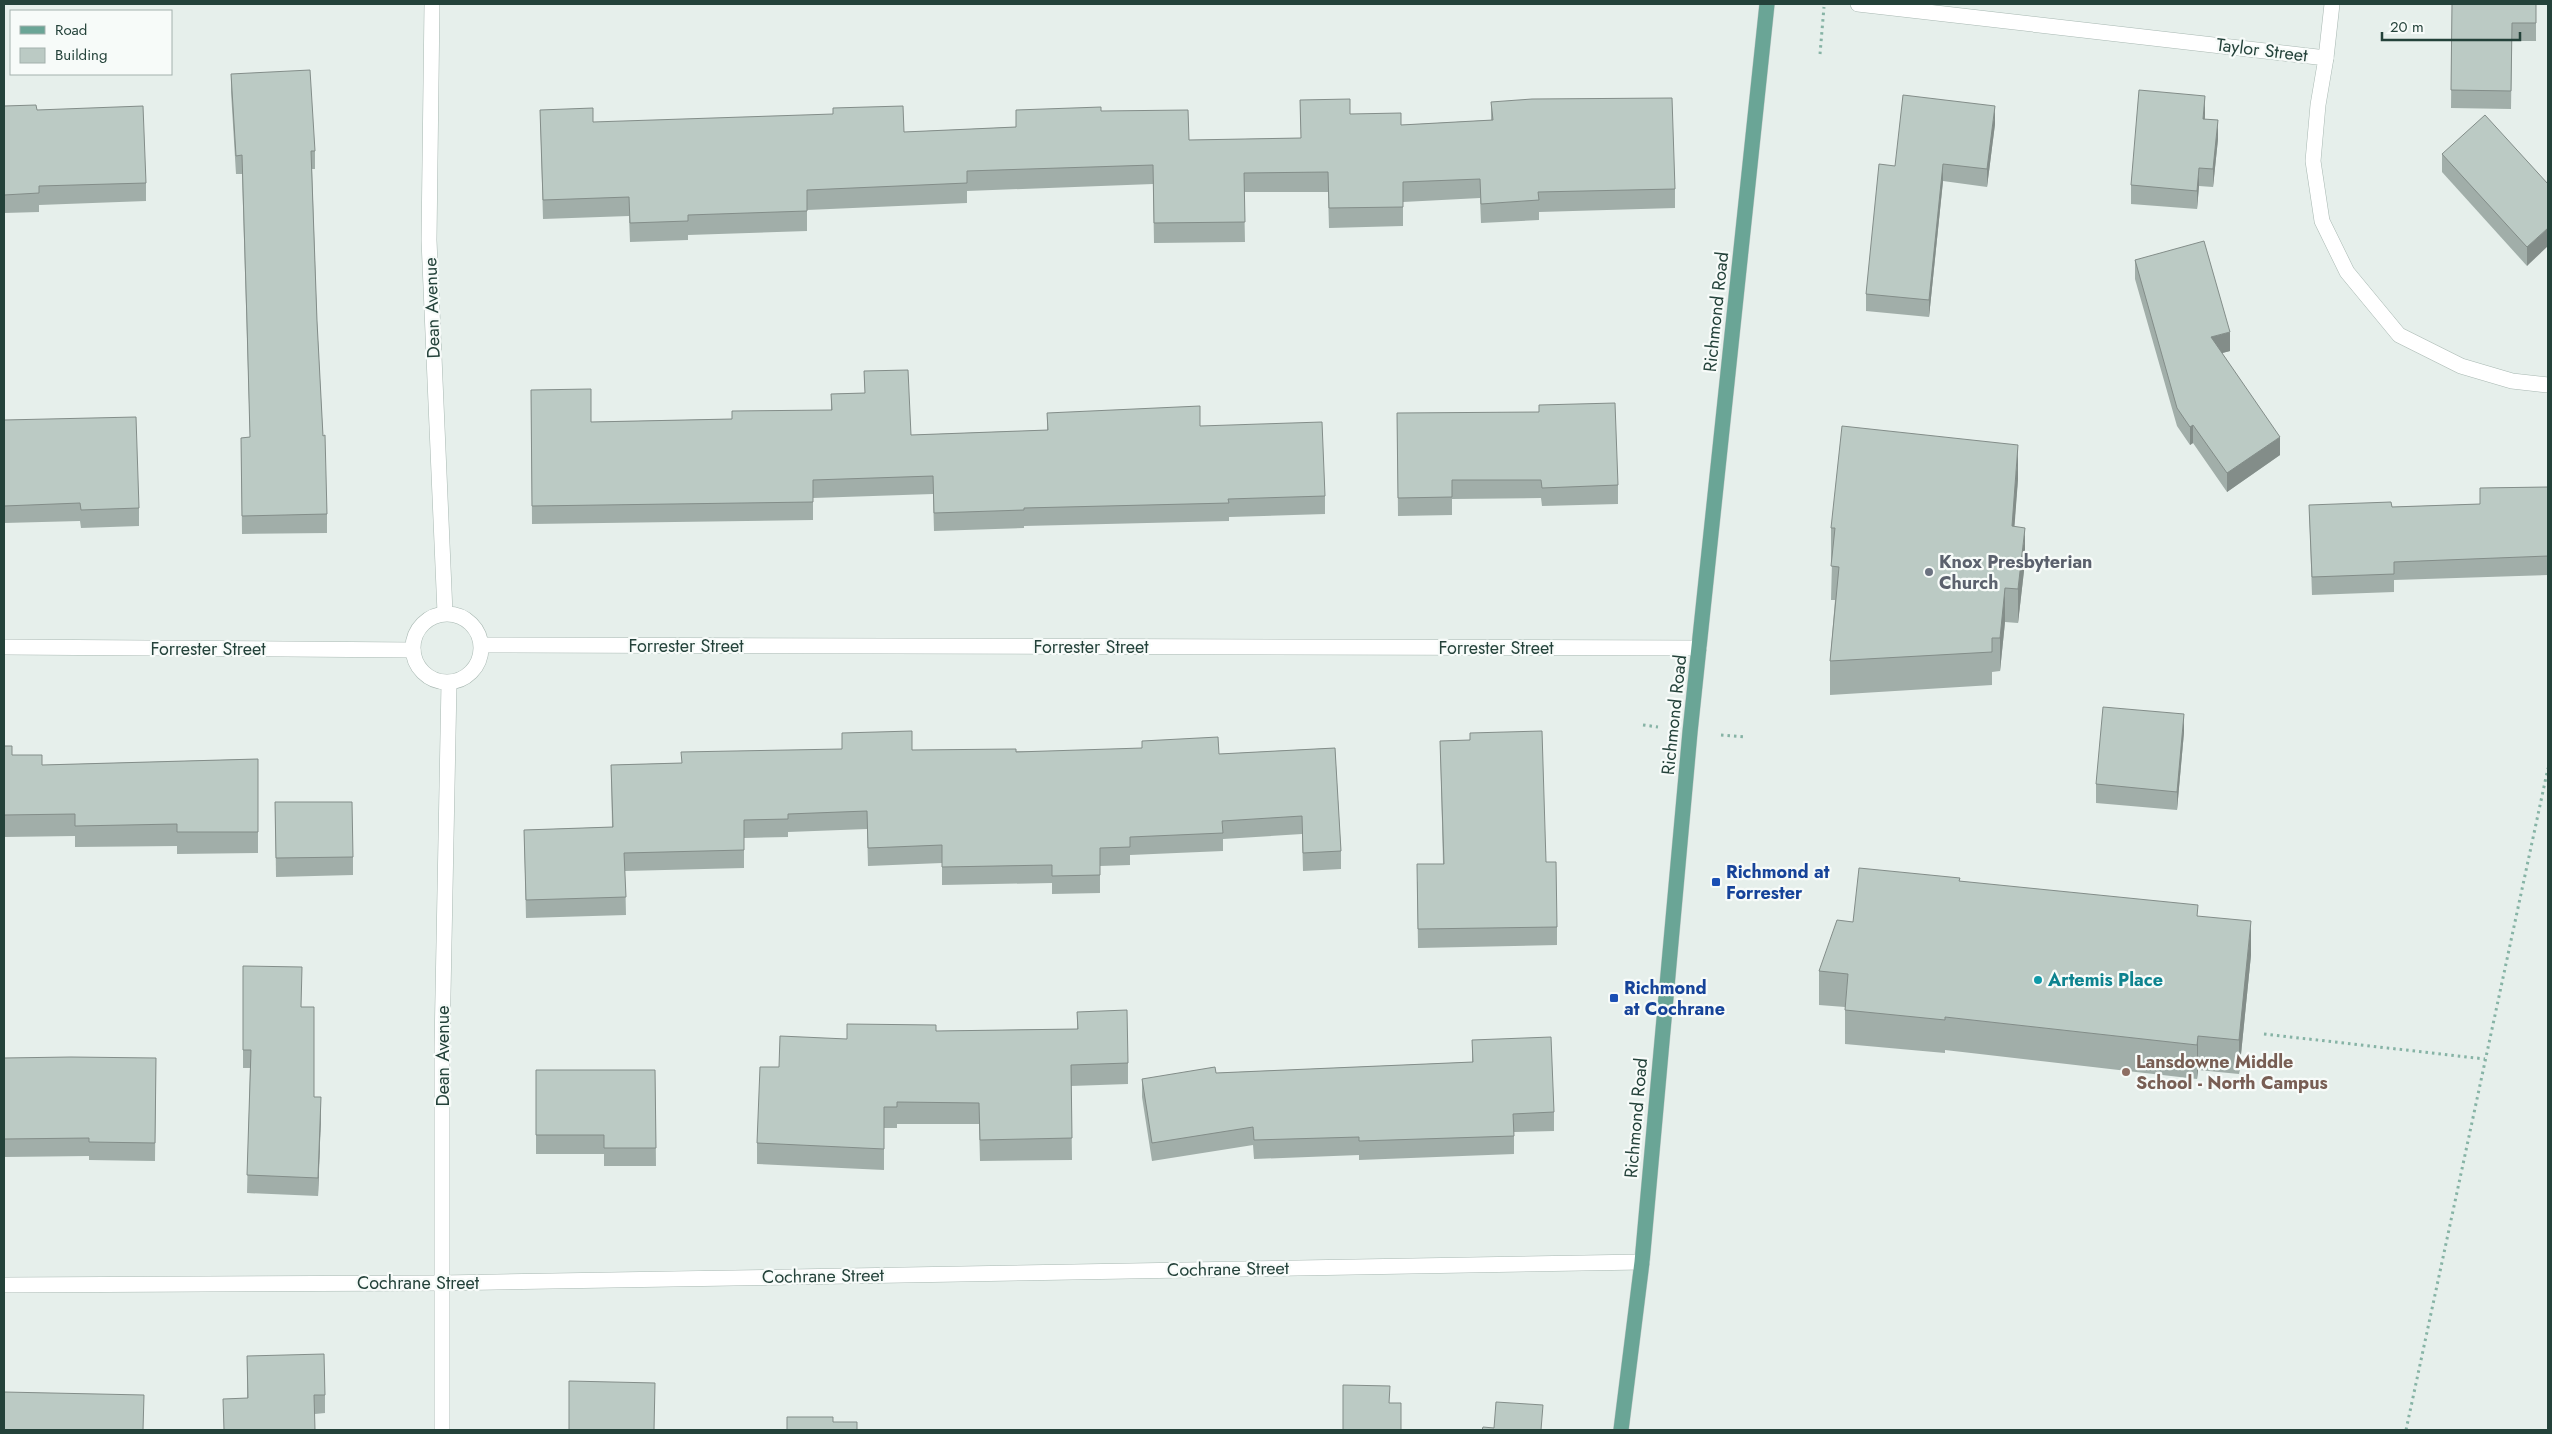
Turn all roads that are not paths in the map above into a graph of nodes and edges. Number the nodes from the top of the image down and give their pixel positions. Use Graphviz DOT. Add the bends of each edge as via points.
graph roads {
  1 [pos="432,4"];
  2 [pos="1767,4"];
  3 [pos="1858,4"];
  4 [pos="2332,4"];
  5 [pos="2326,58"];
  6 [pos="2548,385"];
  7 [pos="445,613"];
  8 [pos="482,645"];
  9 [pos="4,647"];
  10 [pos="1700,648"];
  11 [pos="413,650"];
  12 [pos="449,682"];
  13 [pos="1642,1262"];
  14 [pos="444,1283"];
  15 [pos="4,1285"];
  16 [pos="442,1430"];
  17 [pos="1621,1430"];
  1 -- 7 [label="street, Dean Avenue" via="430,240"];
  2 -- 10 [label="main road, Richmond Road"];
  3 -- 5 [label="street, Taylor Street"];
  4 -- 5 [label="street"];
  5 -- 6 [label="street, Taylor Street" via="2313,161 2322,221 2347,272 2399,335 2461,366 2512,381"];
  7 -- 8 [label="street" via="462,616 476,628"];
  7 -- 11 [label="street" via="428,619 416,632"];
  8 -- 10 [label="street, Forrester Street"];
  8 -- 12 [label="street" via="478,663 467,676"];
  9 -- 11 [label="street, Forrester Street"];
  10 -- 13 [label="main road, Richmond Road"];
  11 -- 12 [label="street" via="418,667 432,678"];
  12 -- 14 [label="street, Dean Avenue" via="442,1046"];
  13 -- 14 [label="street, Cochrane Street"];
  13 -- 17 [label="main road, Richmond Road"];
  14 -- 15 [label="street, Cochrane Street"];
  14 -- 16 [label="street, Dean Avenue"];
}
